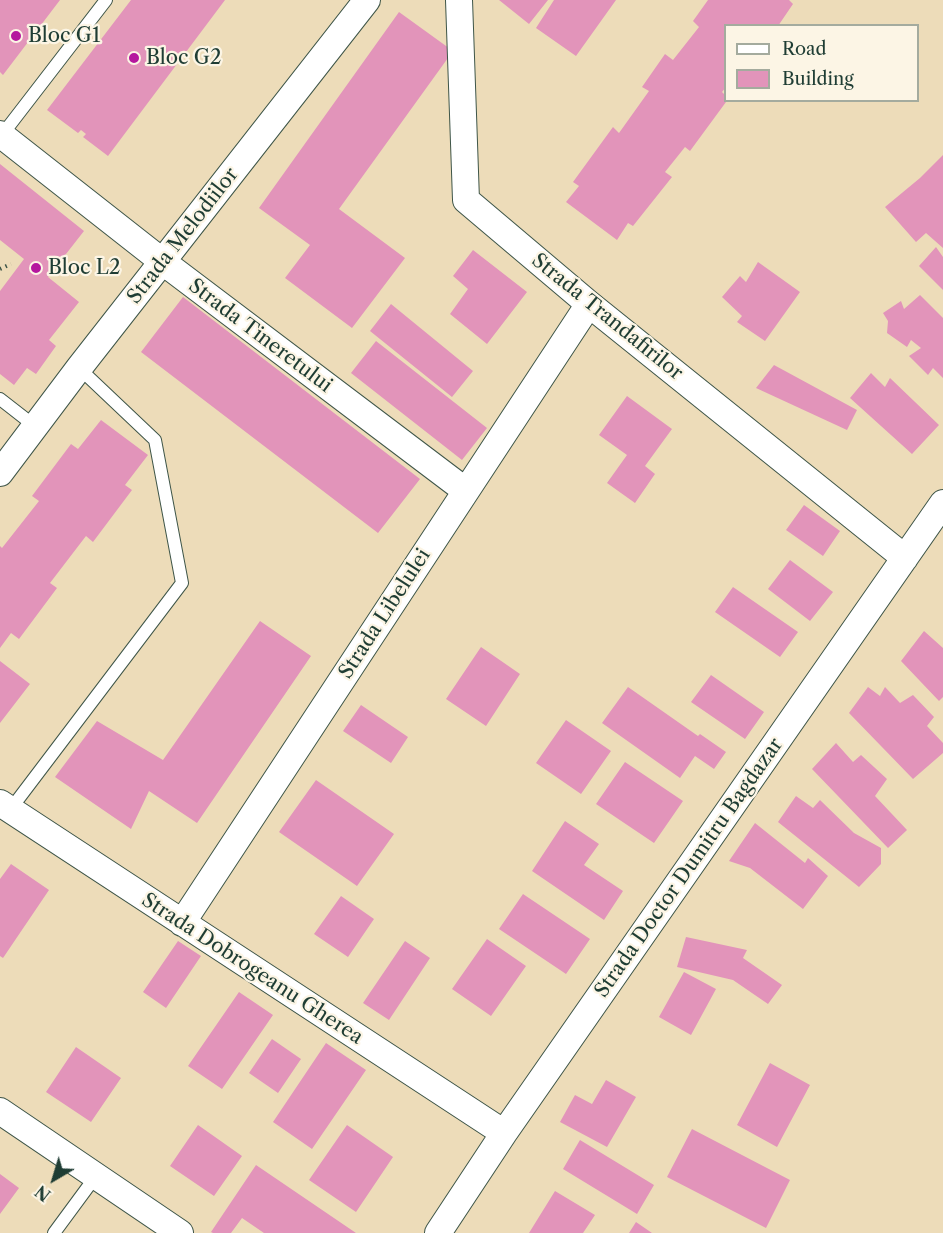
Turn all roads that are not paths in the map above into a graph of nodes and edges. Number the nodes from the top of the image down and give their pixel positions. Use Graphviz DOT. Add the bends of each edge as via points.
graph roads {
  1 [pos="106,0"];
  2 [pos="367,0"];
  3 [pos="459,0"];
  4 [pos="1,134"];
  5 [pos="163,262"];
  6 [pos="589,304"];
  7 [pos="79,368"];
  8 [pos="0,399"];
  9 [pos="36,427"];
  10 [pos="0,473"];
  11 [pos="466,491"];
  12 [pos="943,503"];
  13 [pos="905,558"];
  14 [pos="5,806"];
  15 [pos="182,923"];
  16 [pos="0,1111"];
  17 [pos="504,1133"];
  18 [pos="96,1176"];
  19 [pos="54,1233"];
  20 [pos="180,1233"];
  21 [pos="438,1233"];
  1 -- 4 [label="lane"];
  2 -- 5 [label="street, Strada Melodiilor"];
  3 -- 6 [label="street, Strada Trandafirilor" via="466,200"];
  4 -- 5 [label="street, Strada Tineretului"];
  5 -- 7 [label="street, Strada Melodiilor"];
  5 -- 11 [label="street, Strada Tineretului"];
  6 -- 11 [label="street, Strada Libelulei"];
  6 -- 13 [label="street, Strada Trandafirilor"];
  7 -- 9 [label="street, Strada Melodiilor"];
  7 -- 14 [label="lane" via="155,440 182,583"];
  8 -- 9 [label="lane"];
  9 -- 10 [label="street, Strada Melodiilor"];
  11 -- 15 [label="street, Strada Libelulei"];
  12 -- 13 [label="street, Strada Doctor Dumitru Bagdazar"];
  13 -- 17 [label="street, Strada Doctor Dumitru Bagdazar"];
  14 -- 15 [label="street, Strada Dobrogeanu Gherea"];
  15 -- 17 [label="street, Strada Dobrogeanu Gherea"];
  16 -- 18 [label="street"];
  17 -- 21 [label="street, Strada Doctor Dumitru Bagdazar"];
  18 -- 19 [label="lane"];
  18 -- 20 [label="street"];
}
